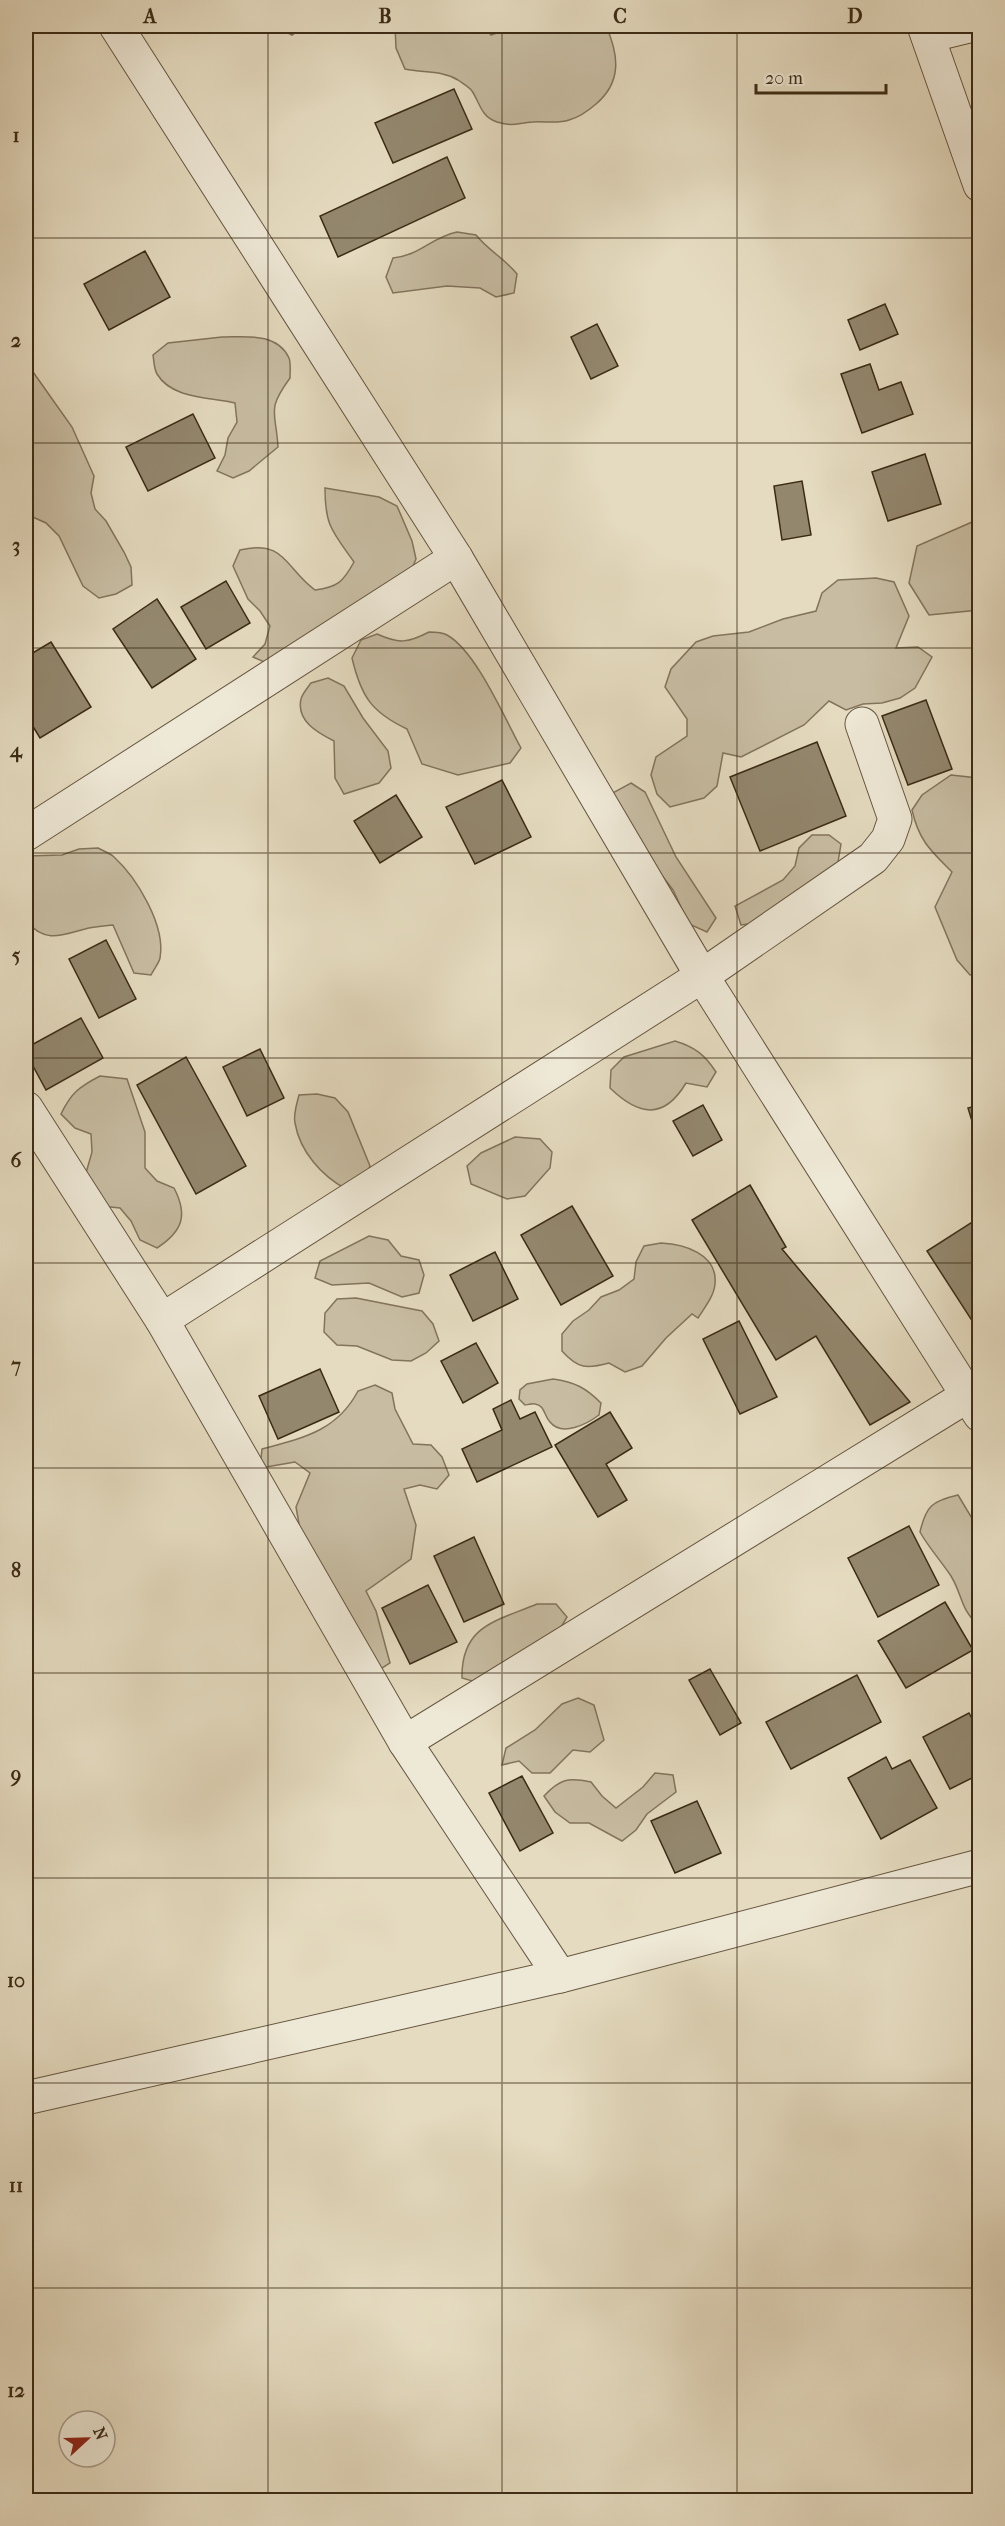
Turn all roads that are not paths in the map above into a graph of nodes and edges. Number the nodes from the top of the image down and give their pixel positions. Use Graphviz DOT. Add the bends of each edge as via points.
graph roads {
  1 [pos="116,26"];
  2 [pos="969,26"];
  3 [pos="926,31"];
  4 [pos="980,185"];
  5 [pos="456,558"];
  6 [pos="862,724"];
  7 [pos="26,834"];
  8 [pos="702,976"];
  9 [pos="26,1108"];
  10 [pos="162,1320"];
  11 [pos="973,1405"];
  12 [pos="405,1742"];
  13 [pos="980,1866"];
  14 [pos="560,1976"];
  15 [pos="26,2097"];
  1 -- 5 [label="street"];
  2 -- 3 [label="street"];
  3 -- 4 [label="street"];
  5 -- 7 [label="street"];
  5 -- 8 [label="street"];
  6 -- 8 [label="street" via="895,819 888,839 873,858"];
  8 -- 10 [label="street"];
  8 -- 11 [label="street"];
  9 -- 10 [label="street"];
  10 -- 12 [label="street"];
  11 -- 12 [label="street"];
  12 -- 14 [label="street"];
  13 -- 14 [label="street"];
  14 -- 15 [label="street"];
}
